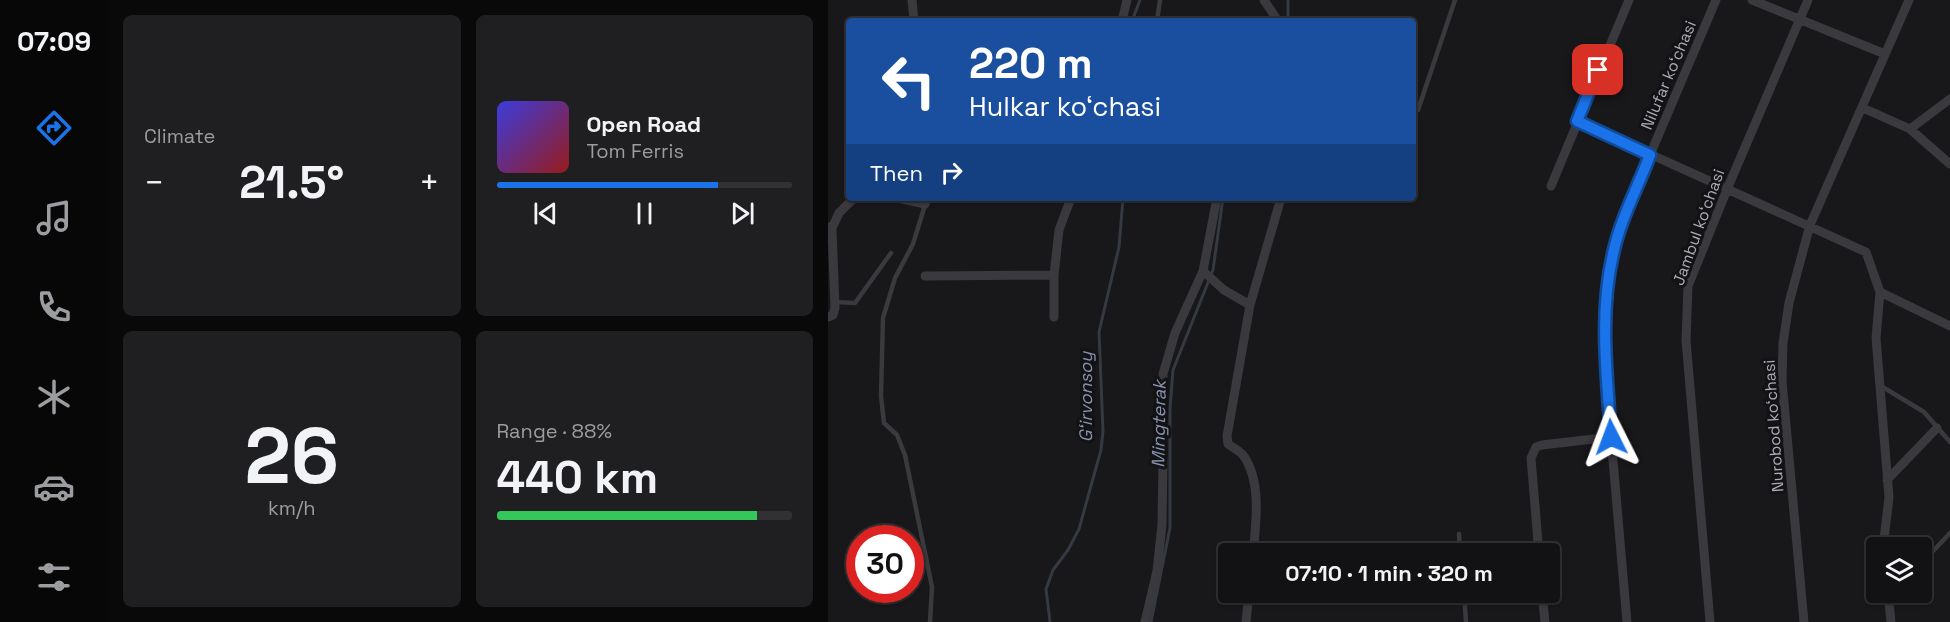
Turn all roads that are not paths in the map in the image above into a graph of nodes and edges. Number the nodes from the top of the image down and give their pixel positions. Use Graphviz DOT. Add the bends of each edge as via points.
graph roads {
  1 [pos="912,0"];
  2 [pos="1127,0"];
  3 [pos="1160,0"];
  4 [pos="1264,0"];
  5 [pos="1455,0"];
  6 [pos="1629,0"];
  7 [pos="1716,0"];
  8 [pos="1752,0"];
  9 [pos="1808,0"];
  10 [pos="1909,0"];
  11 [pos="914,18"];
  12 [pos="1123,18"];
  13 [pos="1157,18"];
  14 [pos="1276,18"];
  15 [pos="1799,20"];
  16 [pos="1885,54"];
  17 [pos="1950,99"];
  18 [pos="1863,108"];
  19 [pos="1418,110"];
  20 [pos="1577,121"];
  21 [pos="1910,129"];
  22 [pos="1650,155"];
  23 [pos="1950,164"];
  24 [pos="1551,186"];
  25 [pos="1728,187"];
  26 [pos="851,201"];
  27 [pos="926,201"];
  28 [pos="1070,201"];
  29 [pos="1217,201"];
  30 [pos="1280,201"];
  31 [pos="1810,225"];
  32 [pos="830,227"];
  33 [pos="891,253"];
  34 [pos="1205,273"];
  35 [pos="1054,275"];
  36 [pos="925,276"];
  37 [pos="1880,292"];
  38 [pos="835,302"];
  39 [pos="1250,305"];
  40 [pos="828,317"];
  41 [pos="1054,317"];
  42 [pos="1950,326"];
  43 [pos="1880,385"];
  44 [pos="1937,428"];
  45 [pos="1611,437"];
  46 [pos="1950,442"];
  47 [pos="1887,480"];
  48 [pos="1950,533"];
  49 [pos="1458,534"];
  50 [pos="1885,537"];
  51 [pos="1254,543"];
  52 [pos="1459,543"];
  53 [pos="1538,543"];
  54 [pos="1932,552"];
  55 [pos="1248,603"];
  56 [pos="1465,603"];
  57 [pos="1543,603"];
  58 [pos="1890,603"];
  59 [pos="930,622"];
  60 [pos="1145,622"];
  61 [pos="1246,622"];
  62 [pos="1466,622"];
  63 [pos="1545,622"];
  64 [pos="1627,622"];
  65 [pos="1710,622"];
  66 [pos="1804,622"];
  67 [pos="1891,622"];
  1 -- 11 [label="street"];
  2 -- 12 [label="street"];
  3 -- 13 [label="lane"];
  4 -- 14 [label="street"];
  5 -- 19 [label="lane"];
  6 -- 20 [label="street"];
  7 -- 22 [label="street, Nilufar koʻchasi"];
  8 -- 15 [label="street"];
  9 -- 15 [label="street, Jambul koʻchasi"];
  10 -- 16 [label="street, Nurobod koʻchasi"];
  15 -- 16 [label="street"];
  15 -- 25 [label="street, Jambul koʻchasi"];
  16 -- 18 [label="street, Nurobod koʻchasi"];
  17 -- 21 [label="street"];
  18 -- 21 [label="street"];
  18 -- 31 [label="street, Nurobod koʻchasi"];
  20 -- 22 [label="street"];
  20 -- 24 [label="street"];
  21 -- 23 [label="street"];
  22 -- 25 [label="street"];
  22 -- 45 [label="street, Nilufar koʻchasi" via="1613,252 1606,295"];
  25 -- 31 [label="street"];
  25 -- 65 [label="street, Jambul koʻchasi" via="1689,286 1686,315"];
  26 -- 32 [label="street"];
  27 -- 59 [label="lane" via="883,318 881,396 884,423 897,435 905,455 932,587"];
  28 -- 35 [label="street" via="1059,230"];
  29 -- 34 [label="street"];
  30 -- 39 [label="street"];
  31 -- 37 [label="street" via="1866,252"];
  31 -- 66 [label="street, Nurobod koʻchasi" via="1789,303 1782,381"];
  32 -- 38 [label="street"];
  33 -- 38 [label="lane" via="855,303"];
  34 -- 39 [label="street"];
  34 -- 60 [label="street" via="1175,333 1164,374 1160,432 1162,525 1157,571"];
  35 -- 36 [label="street"];
  35 -- 41 [label="street"];
  37 -- 42 [label="street"];
  37 -- 43 [label="street" via="1876,338"];
  38 -- 40 [label="street" via="833,315"];
  39 -- 51 [label="street" via="1227,435 1228,444 1243,455 1251,477 1257,518"];
  43 -- 44 [label="lane" via="1924,412"];
  43 -- 47 [label="street"];
  44 -- 46 [label="lane"];
  44 -- 47 [label="street"];
  45 -- 53 [label="street" via="1542,445 1533,451"];
  45 -- 64 [label="street, Nilufar koʻchasi"];
  47 -- 50 [label="street"];
  48 -- 54 [label="lane"];
  49 -- 52 [label="lane"];
  55 -- 61 [label="street"];
  56 -- 62 [label="lane"];
  57 -- 63 [label="street"];
  58 -- 67 [label="street"];
}
